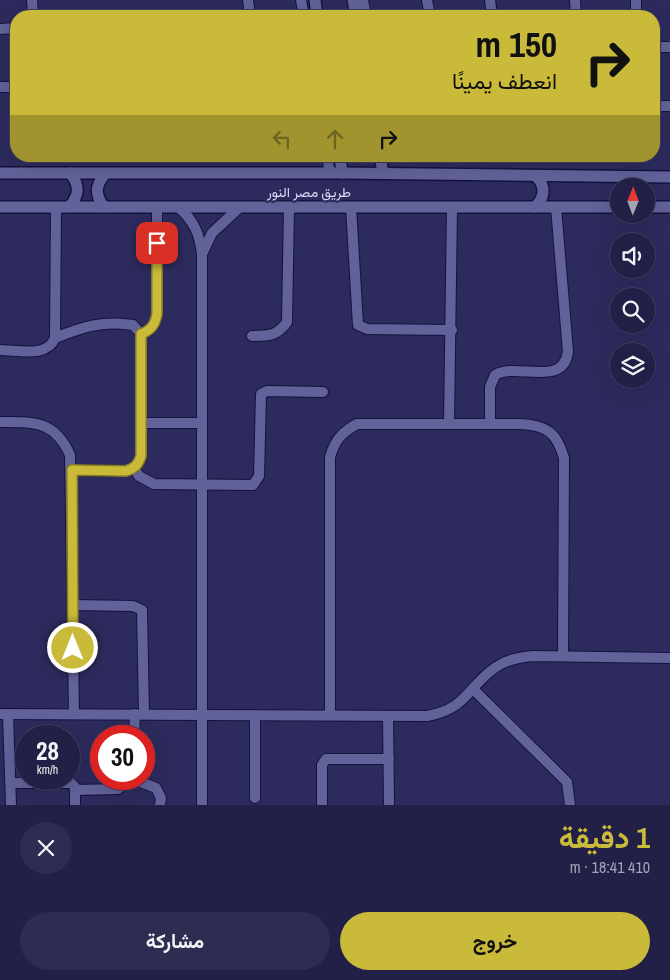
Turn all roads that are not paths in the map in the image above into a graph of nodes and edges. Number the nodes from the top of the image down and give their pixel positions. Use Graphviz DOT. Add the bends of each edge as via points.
graph roads {
  1 [pos="328,162"];
  2 [pos="341,162"];
  3 [pos="381,162"];
  4 [pos="342,172"];
  5 [pos="0,173"];
  6 [pos="70,173"];
  7 [pos="330,173"];
  8 [pos="105,174"];
  9 [pos="383,174"];
  10 [pos="536,176"];
  11 [pos="670,177"];
  12 [pos="0,207"];
  13 [pos="56,207"];
  14 [pos="69,207"];
  15 [pos="104,207"];
  16 [pos="157,207"];
  17 [pos="178,207"];
  18 [pos="240,207"];
  19 [pos="289,207"];
  20 [pos="351,207"];
  21 [pos="452,207"];
  22 [pos="556,207"];
  23 [pos="610,207"];
  24 [pos="655,207"];
  25 [pos="670,207"];
  26 [pos="535,208"];
  27 [pos="202,255"];
  28 [pos="452,330"];
  29 [pos="141,334"];
  30 [pos="252,336"];
  31 [pos="55,338"];
  32 [pos="0,350"];
  33 [pos="323,392"];
  34 [pos="0,422"];
  35 [pos="141,423"];
  36 [pos="202,423"];
  37 [pos="450,423"];
  38 [pos="490,424"];
  39 [pos="134,468"];
  40 [pos="72,470"];
  41 [pos="202,486"];
  42 [pos="73,605"];
  43 [pos="563,656"];
  44 [pos="670,658"];
  45 [pos="473,689"];
  46 [pos="4,714"];
  47 [pos="74,714"];
  48 [pos="139,714"];
  49 [pos="202,715"];
  50 [pos="255,715"];
  51 [pos="330,715"];
  52 [pos="388,716"];
  53 [pos="136,725"];
  54 [pos="389,759"];
  55 [pos="11,783"];
  56 [pos="15,783"];
  57 [pos="155,788"];
  58 [pos="75,790"];
  59 [pos="255,798"];
  60 [pos="11,805"];
  61 [pos="75,805"];
  62 [pos="160,805"];
  63 [pos="202,805"];
  64 [pos="322,805"];
  65 [pos="389,805"];
  66 [pos="570,805"];
  1 -- 7 [label="street"];
  2 -- 4 [label="street"];
  3 -- 9 [label="street"];
  4 -- 7 [label="street, طريق مصر النور"];
  4 -- 9 [label="street, طريق مصر النور"];
  5 -- 6 [label="street, طريق مصر النور"];
  6 -- 8 [label="street, طريق مصر النور"];
  6 -- 14 [label="street" via="78,190"];
  7 -- 8 [label="street, طريق مصر النور"];
  8 -- 15 [label="street" via="96,190"];
  9 -- 10 [label="street, طريق مصر النور"];
  10 -- 11 [label="street, طريق مصر النور"];
  10 -- 26 [label="street" via="544,192"];
  12 -- 13 [label="street, طريق مصر النور"];
  13 -- 14 [label="street, طريق مصر النور"];
  13 -- 31 [label="street"];
  14 -- 15 [label="street, طريق مصر النور"];
  15 -- 16 [label="street, طريق مصر النور"];
  16 -- 17 [label="street, طريق مصر النور"];
  16 -- 29 [label="street" via="157,314 155,324"];
  17 -- 18 [label="street, طريق مصر النور"];
  17 -- 27 [label="street" via="196,227"];
  18 -- 19 [label="street, طريق مصر النور"];
  18 -- 27 [label="street" via="212,233"];
  19 -- 20 [label="street, طريق مصر النور"];
  19 -- 30 [label="street" via="287,322 271,336"];
  20 -- 21 [label="street, طريق مصر النور"];
  20 -- 28 [label="street" via="358,325 367,329"];
  21 -- 26 [label="street, طريق مصر النور"];
  21 -- 28 [label="street"];
  22 -- 23 [label="street, طريق مصر النور"];
  22 -- 26 [label="street, طريق مصر النور"];
  22 -- 38 [label="street" via="568,352 566,361 560,369 552,372 507,371 495,375 490,387"];
  24 -- 25 [label="street"];
  27 -- 36 [label="street"];
  28 -- 37 [label="street"];
  29 -- 31 [label="street" via="134,325 97,324"];
  29 -- 35 [label="street"];
  31 -- 32 [label="street" via="48,348 42,350"];
  33 -- 41 [label="street" via="264,392 260,398 257,481 247,486"];
  34 -- 40 [label="street" via="41,424 53,430 67,448"];
  35 -- 36 [label="street"];
  35 -- 39 [label="street" via="141,456"];
  36 -- 41 [label="street"];
  37 -- 38 [label="street"];
  37 -- 51 [label="street" via="358,424 344,431 334,442 330,457"];
  38 -- 43 [label="street" via="536,424 550,432 560,444 564,458"];
  39 -- 40 [label="street" via="126,471"];
  39 -- 41 [label="street" via="146,481 154,484"];
  40 -- 42 [label="street"];
  41 -- 49 [label="street"];
  42 -- 47 [label="street"];
  42 -- 48 [label="street" via="132,606 142,610"];
  43 -- 44 [label="street"];
  43 -- 45 [label="street" via="533,656 507,661"];
  45 -- 52 [label="street" via="453,709 440,714"];
  45 -- 66 [label="street" via="567,782"];
  46 -- 47 [label="street"];
  46 -- 55 [label="street"];
  47 -- 48 [label="street"];
  48 -- 49 [label="street"];
  48 -- 53 [label="street"];
  49 -- 50 [label="street"];
  49 -- 63 [label="street"];
  50 -- 51 [label="street"];
  50 -- 59 [label="street"];
  51 -- 52 [label="street"];
  52 -- 54 [label="street"];
  54 -- 64 [label="street" via="326,759 322,765"];
  54 -- 65 [label="street"];
  55 -- 56 [label="street"];
  55 -- 60 [label="street"];
  57 -- 62 [label="street"];
  58 -- 61 [label="street"];
}
